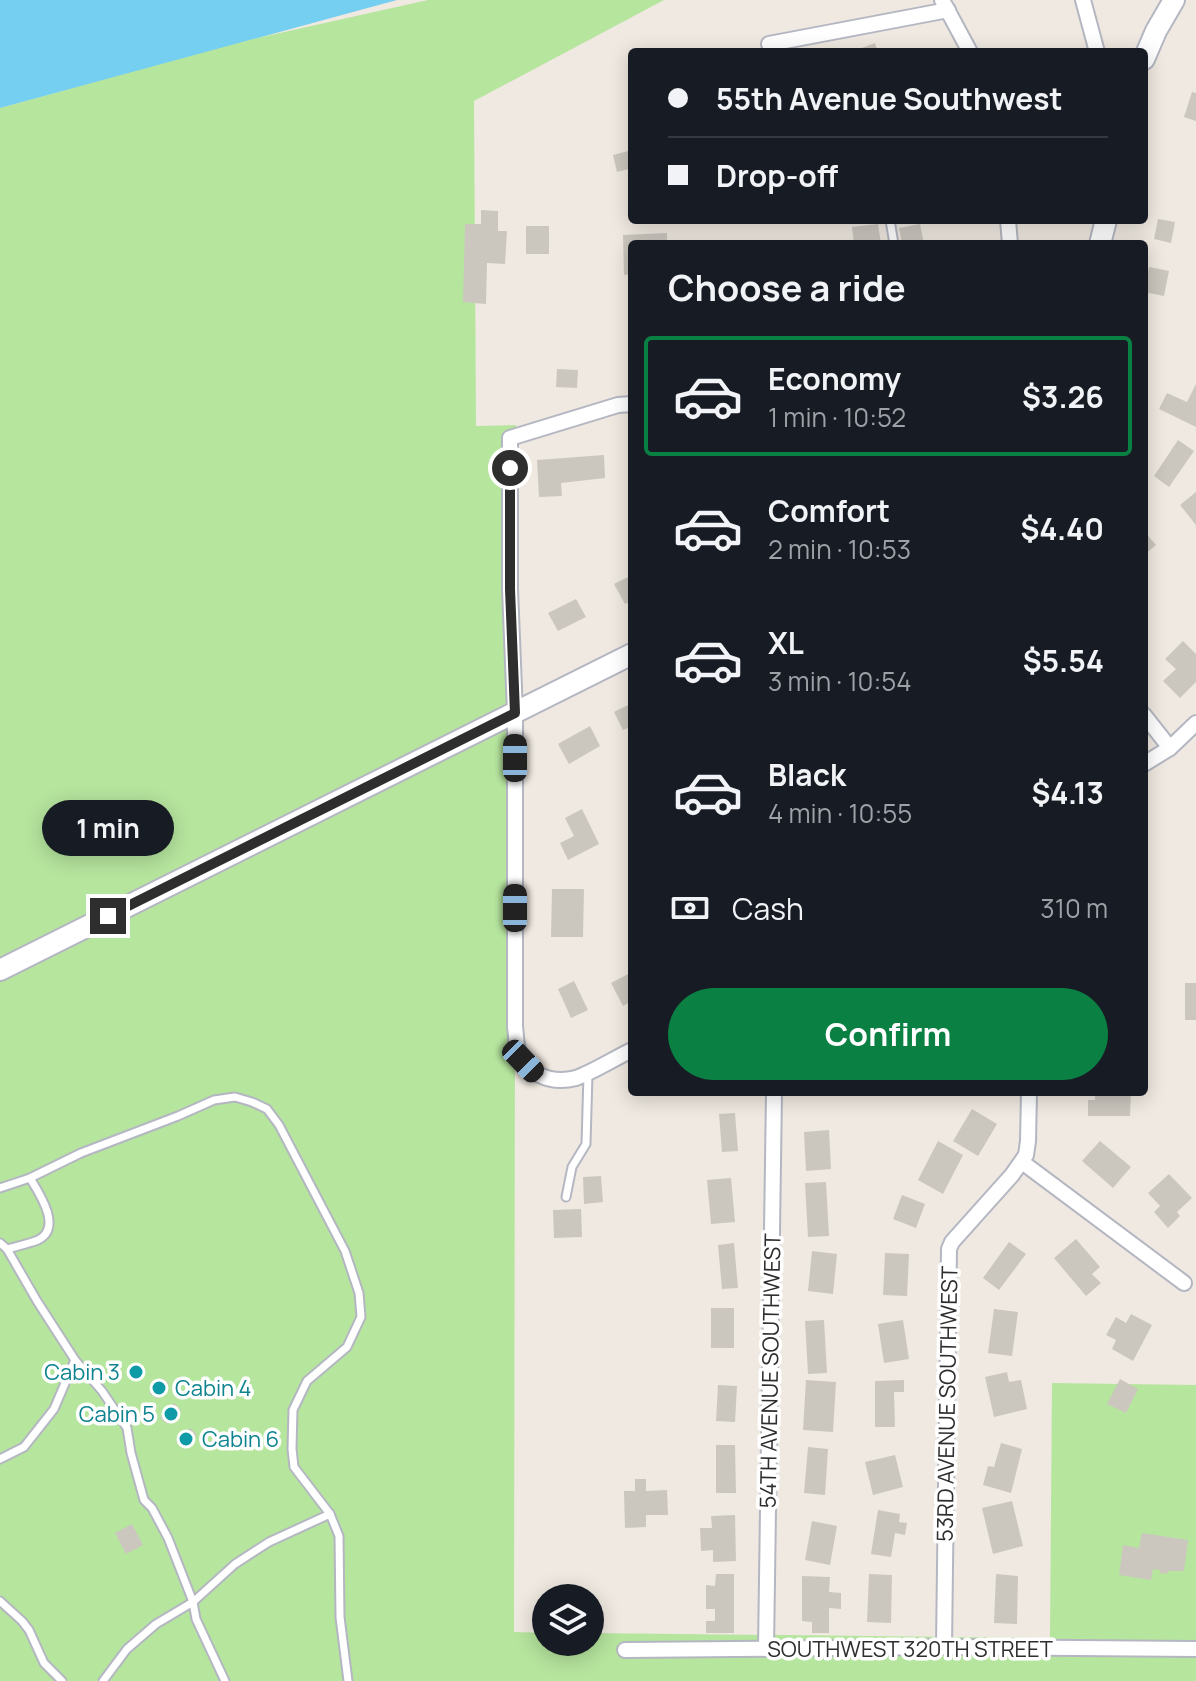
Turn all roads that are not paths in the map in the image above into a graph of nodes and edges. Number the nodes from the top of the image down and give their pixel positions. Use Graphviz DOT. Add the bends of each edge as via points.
graph roads {
  1 [pos="1083,0"];
  2 [pos="1174,0"];
  3 [pos="945,5"];
  4 [pos="769,44"];
  5 [pos="968,48"];
  6 [pos="1096,48"];
  7 [pos="1148,50"];
  8 [pos="628,404"];
  9 [pos="628,656"];
  10 [pos="515,713"];
  11 [pos="1148,720"];
  12 [pos="1196,723"];
  13 [pos="1170,748"];
  14 [pos="1148,762"];
  15 [pos="0,970"];
  16 [pos="628,1052"];
  17 [pos="588,1072"];
  18 [pos="774,1096"];
  19 [pos="1029,1096"];
  20 [pos="1022,1162"];
  21 [pos="30,1178"];
  22 [pos="0,1188"];
  23 [pos="566,1197"];
  24 [pos="3,1246"];
  25 [pos="1184,1283"];
  26 [pos="75,1360"];
  27 [pos="0,1459"];
  28 [pos="330,1514"];
  29 [pos="0,1601"];
  30 [pos="193,1602"];
  31 [pos="944,1647"];
  32 [pos="766,1649"];
  33 [pos="1196,1649"];
  34 [pos="625,1650"];
  35 [pos="62,1681"];
  36 [pos="103,1681"];
  37 [pos="225,1681"];
  38 [pos="348,1681"];
  1 -- 6 [label="street"];
  2 -- 7 [label="main road"];
  3 -- 4 [label="street"];
  3 -- 5 [label="street"];
  8 -- 10 [label="street" via="510,438"];
  9 -- 10 [label="main road"];
  10 -- 15 [label="main road"];
  10 -- 17 [label="street" via="517,1047 523,1061 545,1078 575,1078"];
  11 -- 13 [label="street"];
  12 -- 13 [label="street"];
  13 -- 14 [label="street"];
  16 -- 17 [label="street"];
  17 -- 23 [label="lane" via="586,1144 572,1167"];
  18 -- 32 [label="street, 54TH AVENUE SOUTHWEST"];
  19 -- 20 [label="street"];
  20 -- 25 [label="street"];
  20 -- 31 [label="street, 53RD AVENUE SOUTHWEST" via="949,1249"];
  21 -- 22 [label="lane"];
  21 -- 24 [label="lane" via="46,1206 49,1227 40,1239"];
  21 -- 28 [label="lane" via="214,1100 235,1097 267,1109 345,1251 359,1293 361,1317 347,1347 307,1381 293,1410 294,1467"];
  24 -- 26 [label="lane"];
  26 -- 27 [label="lane" via="54,1409 24,1447"];
  26 -- 30 [label="lane" via="127,1428 144,1500 168,1538"];
  28 -- 30 [label="lane" via="269,1542"];
  28 -- 38 [label="lane" via="339,1536 340,1617"];
  29 -- 35 [label="lane" via="29,1630 44,1663"];
  30 -- 36 [label="lane" via="127,1649"];
  30 -- 37 [label="lane"];
  31 -- 32 [label="street, SOUTHWEST 320TH STREET"];
  31 -- 33 [label="street, SOUTHWEST 320TH STREET"];
  32 -- 34 [label="street, SOUTHWEST 320TH STREET"];
}
